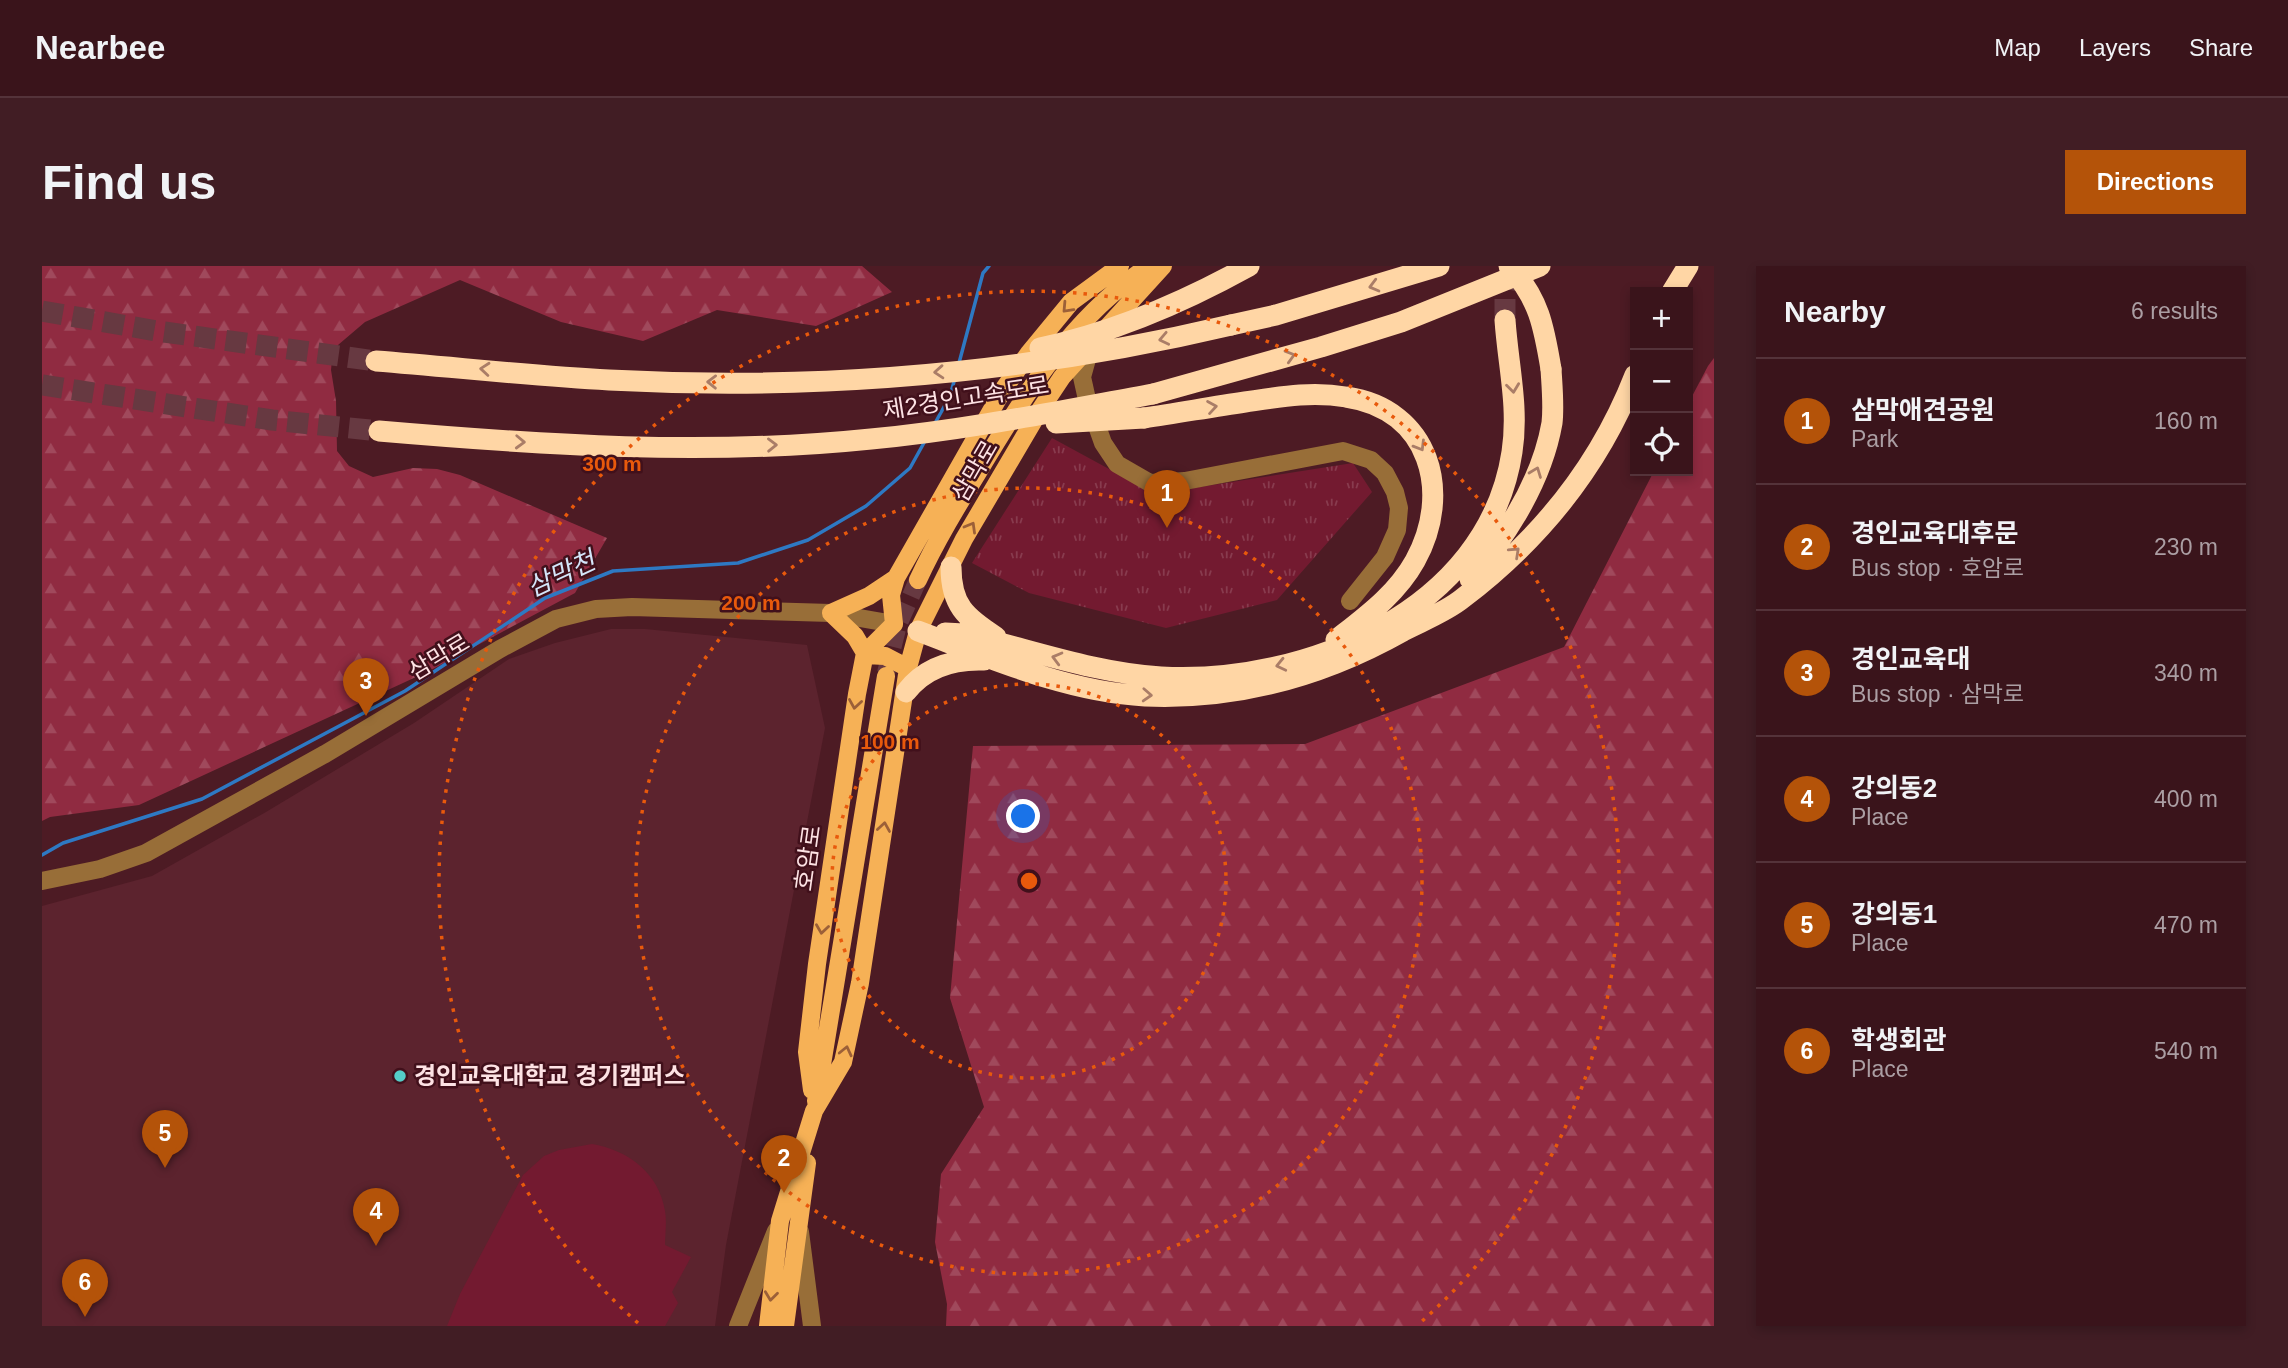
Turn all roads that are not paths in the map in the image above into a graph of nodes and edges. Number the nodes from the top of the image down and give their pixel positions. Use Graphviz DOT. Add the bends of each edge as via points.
graph roads {
  1 [pos="1120,266"];
  2 [pos="1149,266"];
  3 [pos="1163,266"];
  4 [pos="1249,266"];
  5 [pos="1439,266"];
  6 [pos="1508,266"];
  7 [pos="1540,266"];
  8 [pos="1688,266"];
  9 [pos="1675,287"];
  10 [pos="1505,320"];
  11 [pos="1098,337"];
  12 [pos="376,361"];
  13 [pos="976,370"];
  14 [pos="1630,386"];
  15 [pos="960,429"];
  16 [pos="379,431"];
  17 [pos="906,557"];
  18 [pos="951,567"];
  19 [pos="896,578"];
  20 [pos="918,580"];
  21 [pos="938,593"];
  22 [pos="1350,601"];
  23 [pos="831,613"];
  24 [pos="1421,621"];
  25 [pos="894,624"];
  26 [pos="918,631"];
  27 [pos="1321,652"];
  28 [pos="865,654"];
  29 [pos="1006,654"];
  30 [pos="908,668"];
  31 [pos="886,676"];
  32 [pos="905,692"];
  33 [pos="42,881"];
  34 [pos="814,1111"];
  35 [pos="780,1221"];
  36 [pos="799,1222"];
  37 [pos="737,1326"];
  38 [pos="768,1326"];
  39 [pos="785,1326"];
  40 [pos="812,1326"];
  1 -- 17 [label="main road, 삼막로, one-way" via="1071,302 1029,353"];
  2 -- 20 [label="main road, 삼막로" via="1087,316 1045,365"];
  3 -- 11 [label="main road, 삼막로"];
  4 -- 13 [label="highway, bridge" via="1126,322"];
  5 -- 13 [label="highway, 제2경인고속도로, one-way, bridge" via="1276,315 1143,344"];
  24 -- 6 [label="highway, one-way, bridge" via="1452,598 1502,538 1525,497 1552,422 1545,330 1527,289"];
  15 -- 7 [label="highway, 제2경인고속도로, one-way, bridge" via="1153,394 1321,348 1401,322"];
  8 -- 9 [label="highway"];
  10 -- 27 [label="highway, one-way" via="1515,432 1504,486 1482,534 1434,593 1364,637"];
  18 -- 11 [label="main road, 삼막로, one-way" via="1040,410"];
  11 -- 22 [label="street" via="1082,377 1103,443 1117,464 1150,482 1185,481 1343,451 1371,460 1385,473 1399,508 1397,530 1385,557"];
  13 -- 12 [label="highway, 제2경인고속도로, one-way, bridge" via="806,381 687,382"];
  24 -- 14 [label="highway, one-way" via="1461,600 1552,514 1604,442"];
  16 -- 15 [label="highway, 제2경인고속도로, one-way, bridge" via="497,441 693,446 869,440"];
  15 -- 27 [label="highway, one-way, bridge" via="1144,418 1312,394 1364,401 1394,416 1427,457 1434,494 1430,522 1405,577 1361,621"];
  17 -- 19 [label="main road, 삼막로"];
  17 -- 21 [label="main road" via="911,579 923,591"];
  18 -- 21 [label="main road, 삼막로"];
  18 -- 29 [label="highway" via="951,585 959,607"];
  19 -- 23 [label="main road"];
  19 -- 25 [label="main road, 삼막로" via="891,595"];
  21 -- 26 [label="main road, 삼막로"];
  23 -- 25 [label="street, 삼막로"];
  23 -- 28 [label="main road" via="855,636"];
  23 -- 33 [label="street, 삼막로" via="632,607 596,609 556,619 146,853"];
  29 -- 24 [label="highway, one-way" via="1042,676 1111,692 1221,694 1274,685 1334,666"];
  25 -- 26 [label="main road, 삼막로"];
  25 -- 28 [label="main road"];
  26 -- 29 [label="highway" via="964,634"];
  26 -- 30 [label="main road, 호암로"];
  27 -- 29 [label="highway, one-way" via="1255,671 1192,678 1129,674"];
  28 -- 30 [label="main road" via="885,656"];
  28 -- 34 [label="main road, 호암로, one-way" via="807,1052"];
  29 -- 32 [label="highway" via="951,663 920,676"];
  30 -- 32 [label="main road, 호암로"];
  31 -- 34 [label="main road, 호암로"];
  34 -- 32 [label="main road, 호암로, one-way" via="843,1062 860,983"];
  34 -- 35 [label="main road, 호암로"];
  34 -- 36 [label="main road, 호암로"];
  35 -- 37 [label="street"];
  35 -- 38 [label="main road, 호암로, one-way"];
  36 -- 39 [label="main road, 호암로"];
  36 -- 40 [label="street"];
}
